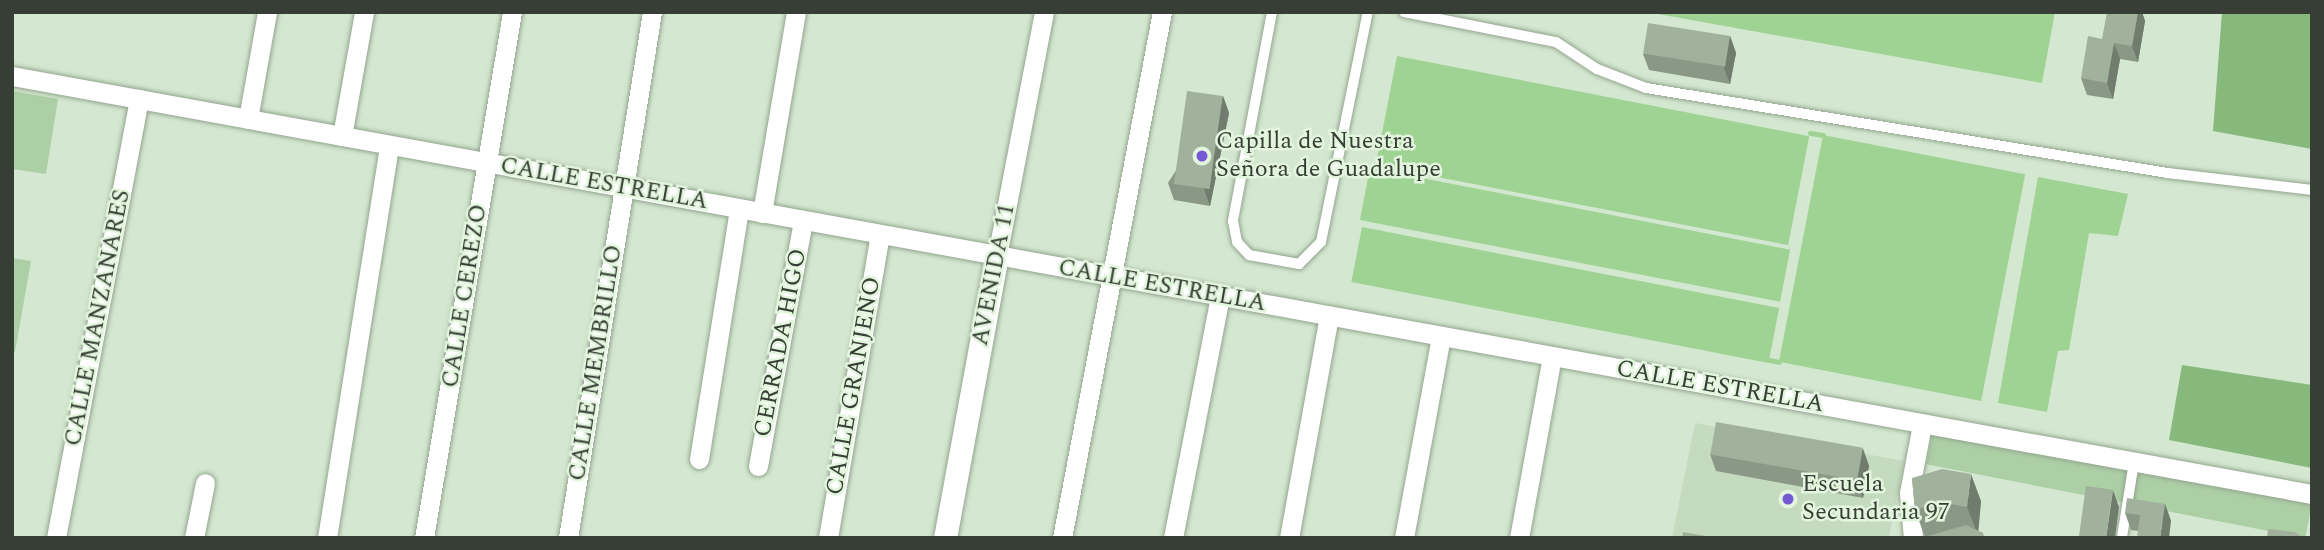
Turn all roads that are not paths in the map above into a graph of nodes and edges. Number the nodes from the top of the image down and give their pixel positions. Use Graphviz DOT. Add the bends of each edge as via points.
graph roads {
  1 [pos="267,12"];
  2 [pos="364,12"];
  3 [pos="512,12"];
  4 [pos="652,12"];
  5 [pos="796,12"];
  6 [pos="1044,12"];
  7 [pos="1162,12"];
  8 [pos="1272,12"];
  9 [pos="1368,12"];
  10 [pos="1404,12"];
  11 [pos="12,75"];
  12 [pos="139,99"];
  13 [pos="248,119"];
  14 [pos="342,136"];
  15 [pos="389,145"];
  16 [pos="487,163"];
  17 [pos="623,188"];
  18 [pos="2312,190"];
  19 [pos="739,209"];
  20 [pos="762,213"];
  21 [pos="803,220"];
  22 [pos="880,235"];
  23 [pos="997,256"];
  24 [pos="1109,276"];
  25 [pos="1220,296"];
  26 [pos="1329,316"];
  27 [pos="1441,337"];
  28 [pos="1552,357"];
  29 [pos="1923,424"];
  30 [pos="699,458"];
  31 [pos="2134,462"];
  32 [pos="758,466"];
  33 [pos="205,483"];
  34 [pos="2312,494"];
  35 [pos="2122,537"];
  36 [pos="56,538"];
  37 [pos="194,538"];
  38 [pos="327,538"];
  39 [pos="425,538"];
  40 [pos="568,538"];
  41 [pos="828,538"];
  42 [pos="945,538"];
  43 [pos="1062,538"];
  44 [pos="1173,538"];
  45 [pos="1289,538"];
  46 [pos="1404,538"];
  47 [pos="1519,538"];
  48 [pos="1913,538"];
  1 -- 13 [label="street"];
  2 -- 14 [label="street"];
  3 -- 16 [label="street, CALLE CEREZO"];
  4 -- 17 [label="street, CALLE MEMBRILLO"];
  5 -- 20 [label="street"];
  6 -- 23 [label="street, AVENIDA 11"];
  7 -- 24 [label="street"];
  8 -- 9 [label="lane" via="1233,221 1237,242 1249,255 1299,264 1321,242"];
  10 -- 18 [label="lane" via="1556,42 1597,69 1646,88 2168,173"];
  11 -- 12 [label="street, CALLE ESTRELLA"];
  12 -- 13 [label="street, CALLE ESTRELLA"];
  12 -- 36 [label="street, CALLE MANZANARES"];
  13 -- 14 [label="street, CALLE ESTRELLA"];
  14 -- 15 [label="street, CALLE ESTRELLA"];
  15 -- 16 [label="street, CALLE ESTRELLA"];
  15 -- 38 [label="street"];
  16 -- 17 [label="street, CALLE ESTRELLA"];
  16 -- 39 [label="street, CALLE CEREZO"];
  17 -- 19 [label="street, CALLE ESTRELLA"];
  17 -- 40 [label="street, CALLE MEMBRILLO"];
  19 -- 20 [label="street, CALLE ESTRELLA"];
  19 -- 30 [label="street"];
  20 -- 21 [label="street, CALLE ESTRELLA"];
  21 -- 22 [label="street, CALLE ESTRELLA"];
  21 -- 32 [label="street, CERRADA HIGO"];
  22 -- 23 [label="street, CALLE ESTRELLA"];
  22 -- 41 [label="street, CALLE GRANJENO"];
  23 -- 24 [label="street, CALLE ESTRELLA"];
  23 -- 42 [label="street, AVENIDA 11"];
  24 -- 25 [label="street, CALLE ESTRELLA"];
  24 -- 43 [label="street"];
  25 -- 26 [label="street, CALLE ESTRELLA"];
  25 -- 44 [label="street"];
  26 -- 27 [label="street, CALLE ESTRELLA"];
  26 -- 45 [label="street"];
  27 -- 28 [label="street, CALLE ESTRELLA"];
  27 -- 46 [label="street"];
  28 -- 29 [label="street, CALLE ESTRELLA"];
  28 -- 47 [label="street"];
  29 -- 31 [label="street, CALLE ESTRELLA"];
  29 -- 48 [label="street" via="1909,493"];
  31 -- 34 [label="street, CALLE ESTRELLA"];
  31 -- 35 [label="lane"];
  33 -- 37 [label="street"];
}
